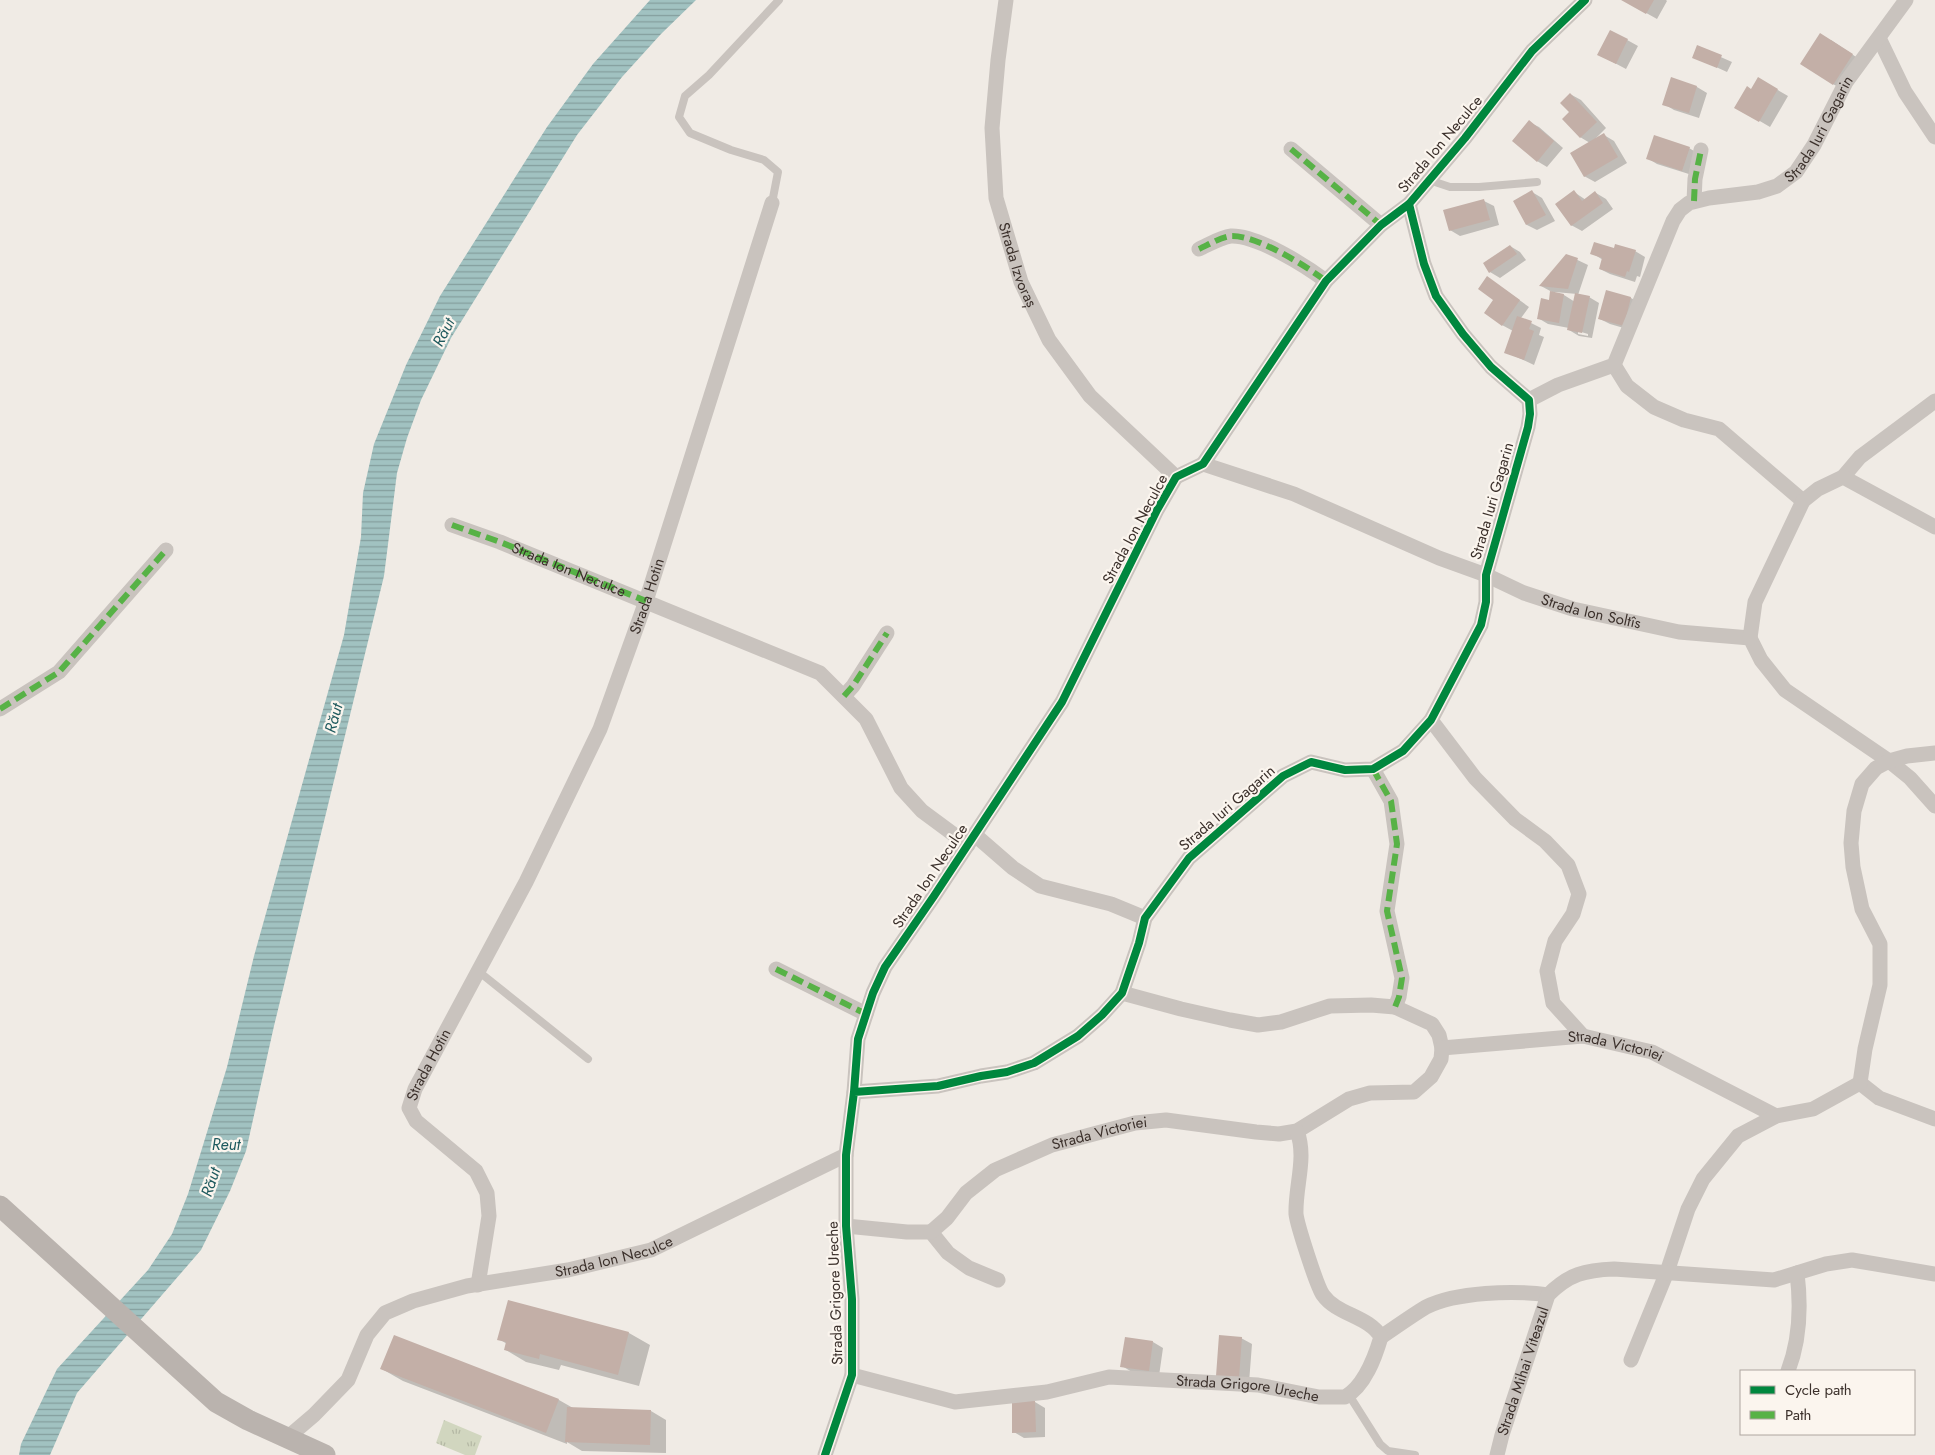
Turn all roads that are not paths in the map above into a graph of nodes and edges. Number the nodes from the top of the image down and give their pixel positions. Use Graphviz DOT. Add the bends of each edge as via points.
graph roads {
  1 [pos="779,0"];
  2 [pos="1006,0"];
  3 [pos="1585,0"];
  4 [pos="1906,0"];
  5 [pos="1879,38"];
  6 [pos="1935,138"];
  7 [pos="1291,149"];
  8 [pos="1701,150"];
  9 [pos="1428,180"];
  10 [pos="1537,182"];
  11 [pos="1694,201"];
  12 [pos="772,203"];
  13 [pos="1409,204"];
  14 [pos="1381,225"];
  15 [pos="1199,249"];
  16 [pos="1326,281"];
  17 [pos="1614,365"];
  18 [pos="1529,400"];
  19 [pos="1935,402"];
  20 [pos="1203,464"];
  21 [pos="1176,477"];
  22 [pos="1843,477"];
  23 [pos="1803,501"];
  24 [pos="452,525"];
  25 [pos="1935,527"];
  26 [pos="166,550"];
  27 [pos="1486,575"];
  28 [pos="646,601"];
  29 [pos="887,633"];
  30 [pos="1750,638"];
  31 [pos="844,696"];
  32 [pos="0,709"];
  33 [pos="1431,720"];
  34 [pos="1935,753"];
  35 [pos="1889,761"];
  36 [pos="1374,770"];
  37 [pos="1935,806"];
  38 [pos="971,840"];
  39 [pos="1145,918"];
  40 [pos="776,969"];
  41 [pos="478,971"];
  42 [pos="1122,993"];
  43 [pos="1395,1007"];
  44 [pos="866,1014"];
  45 [pos="1583,1036"];
  46 [pos="1442,1048"];
  47 [pos="588,1058"];
  48 [pos="1860,1083"];
  49 [pos="854,1092"];
  50 [pos="1776,1116"];
  51 [pos="1935,1119"];
  52 [pos="1298,1131"];
  53 [pos="846,1155"];
  54 [pos="0,1206"];
  55 [pos="846,1226"];
  56 [pos="931,1232"];
  57 [pos="1667,1272"];
  58 [pos="1798,1273"];
  59 [pos="1935,1274"];
  60 [pos="998,1280"];
  61 [pos="478,1285"];
  62 [pos="1548,1295"];
  63 [pos="1381,1337"];
  64 [pos="1631,1360"];
  65 [pos="1788,1370"];
  66 [pos="852,1375"];
  67 [pos="1349,1395"];
  68 [pos="287,1438"];
  69 [pos="325,1455"];
  70 [pos="825,1455"];
  71 [pos="1415,1455"];
  72 [pos="1497,1455"];
  1 -- 12 [label="lane" via="685,96 679,117 690,133 764,160 778,172"];
  2 -- 21 [label="street, Strada Izvoraș" via="992,128 996,198 1022,282 1049,340 1090,396"];
  3 -- 9 [label="street, Strada Ion Neculce" via="1532,51"];
  4 -- 5 [label="street, Strada Iuri Gagarin"];
  5 -- 6 [label="street" via="1905,92"];
  5 -- 11 [label="street, Strada Iuri Gagarin" via="1846,82 1814,145 1796,172 1777,186 1758,192"];
  7 -- 14 [label="street"];
  8 -- 11 [label="street"];
  9 -- 10 [label="lane, Strada Ion Neculce" via="1450,187"];
  9 -- 13 [label="street, Strada Ion Neculce"];
  11 -- 17 [label="street" via="1680,210 1672,221"];
  12 -- 28 [label="street, Strada Hotin"];
  13 -- 14 [label="street, Strada Ion Neculce"];
  13 -- 18 [label="street" via="1424,264 1436,296 1491,367"];
  14 -- 16 [label="street, Strada Ion Neculce"];
  15 -- 16 [label="street" via="1230,236 1258,241"];
  16 -- 20 [label="street, Strada Ion Neculce"];
  17 -- 18 [label="street" via="1558,385"];
  17 -- 23 [label="street" via="1627,386 1654,407 1684,420 1719,429"];
  18 -- 27 [label="street, Strada Iuri Gagarin" via="1528,427"];
  19 -- 22 [label="street" via="1860,457"];
  20 -- 21 [label="street, Strada Ion Neculce"];
  20 -- 27 [label="street, Strada Ion Soltîs" via="1294,494 1439,558"];
  21 -- 38 [label="street, Strada Ion Neculce" via="1062,702"];
  22 -- 23 [label="street"];
  22 -- 25 [label="street"];
  23 -- 30 [label="street" via="1755,602"];
  24 -- 28 [label="street, Strada Ion Neculce"];
  26 -- 32 [label="street" via="59,672"];
  27 -- 30 [label="street, Strada Ion Soltîs" via="1524,593 1573,609 1679,632"];
  27 -- 33 [label="street, Strada Iuri Gagarin" via="1486,602 1481,625"];
  28 -- 31 [label="street, Strada Ion Neculce" via="820,672"];
  28 -- 41 [label="street, Strada Hotin" via="600,729 526,882"];
  29 -- 31 [label="street"];
  30 -- 35 [label="street" via="1761,660 1785,690"];
  31 -- 38 [label="street, Strada Ion Neculce" via="866,719 901,788 922,811"];
  33 -- 36 [label="street, Strada Iuri Gagarin" via="1403,751"];
  33 -- 45 [label="street" via="1475,778 1515,819 1545,841 1568,865 1579,894 1573,914 1555,941 1546,971 1553,1003"];
  34 -- 35 [label="street"];
  35 -- 37 [label="street" via="1910,778"];
  35 -- 48 [label="street" via="1876,768 1862,784 1854,812 1851,843 1862,909 1880,944 1880,985"];
  36 -- 39 [label="street, Strada Iuri Gagarin" via="1345,770 1311,762 1283,776 1189,858"];
  36 -- 43 [label="street" via="1391,801 1397,844 1387,911 1402,978"];
  38 -- 39 [label="street" via="1040,886 1112,904"];
  38 -- 44 [label="street, Strada Ion Neculce" via="885,967"];
  39 -- 42 [label="street, Strada Iuri Gagarin"];
  40 -- 44 [label="street"];
  41 -- 47 [label="lane"];
  41 -- 61 [label="street, Strada Hotin" via="415,1089 410,1108 416,1121 476,1171 487,1193 488,1216"];
  42 -- 43 [label="street" via="1258,1025 1281,1022 1330,1006"];
  42 -- 49 [label="street, Strada Iuri Gagarin" via="1078,1036 1034,1063 938,1086"];
  43 -- 46 [label="street" via="1432,1024 1440,1035"];
  44 -- 49 [label="street, Strada Ion Neculce" via="858,1040"];
  45 -- 46 [label="street, Strada Victoriei"];
  45 -- 50 [label="street, Strada Victoriei" via="1652,1052"];
  46 -- 52 [label="street, Strada Victoriei" via="1441,1059 1431,1077 1414,1092 1370,1093 1349,1099"];
  48 -- 50 [label="street" via="1813,1109"];
  48 -- 51 [label="street" via="1879,1098"];
  49 -- 53 [label="street, Strada Ion Neculce"];
  50 -- 57 [label="street" via="1738,1136 1704,1179 1688,1208"];
  52 -- 56 [label="street, Strada Victoriei" via="1279,1134 1166,1120 1098,1132 1052,1145 996,1170 966,1193 947,1218"];
  52 -- 63 [label="street" via="1302,1142 1296,1216 1323,1294 1342,1311 1378,1331"];
  53 -- 55 [label="street, Strada Grigore Ureche"];
  53 -- 61 [label="street, Strada Ion Neculce" via="651,1250 568,1270"];
  54 -- 68 [label="main road" via="206,1394 248,1420"];
  55 -- 56 [label="street, Strada Grigore Ureche"];
  55 -- 66 [label="street, Strada Grigore Ureche" via="852,1299"];
  56 -- 60 [label="street" via="948,1253 969,1268"];
  57 -- 58 [label="street, Strada Mihai Viteazul" via="1774,1280"];
  57 -- 62 [label="street, Strada Mihai Viteazul" via="1588,1270 1558,1284"];
  57 -- 64 [label="street"];
  58 -- 59 [label="street, Strada Mihai Viteazul" via="1852,1260"];
  58 -- 65 [label="street" via="1799,1323"];
  61 -- 68 [label="street, Strada Ion Neculce" via="414,1301 385,1313 367,1335 348,1380"];
  62 -- 63 [label="street" via="1498,1293 1442,1301"];
  62 -- 72 [label="street, Strada Mihai Viteazul"];
  63 -- 67 [label="street" via="1367,1372"];
  66 -- 67 [label="street, Strada Grigore Ureche" via="954,1402 1047,1392 1109,1376 1258,1385 1339,1398"];
  66 -- 70 [label="street, Strada Grigore Ureche"];
  67 -- 71 [label="lane" via="1380,1444 1388,1450"];
  68 -- 69 [label="main road"];
}
